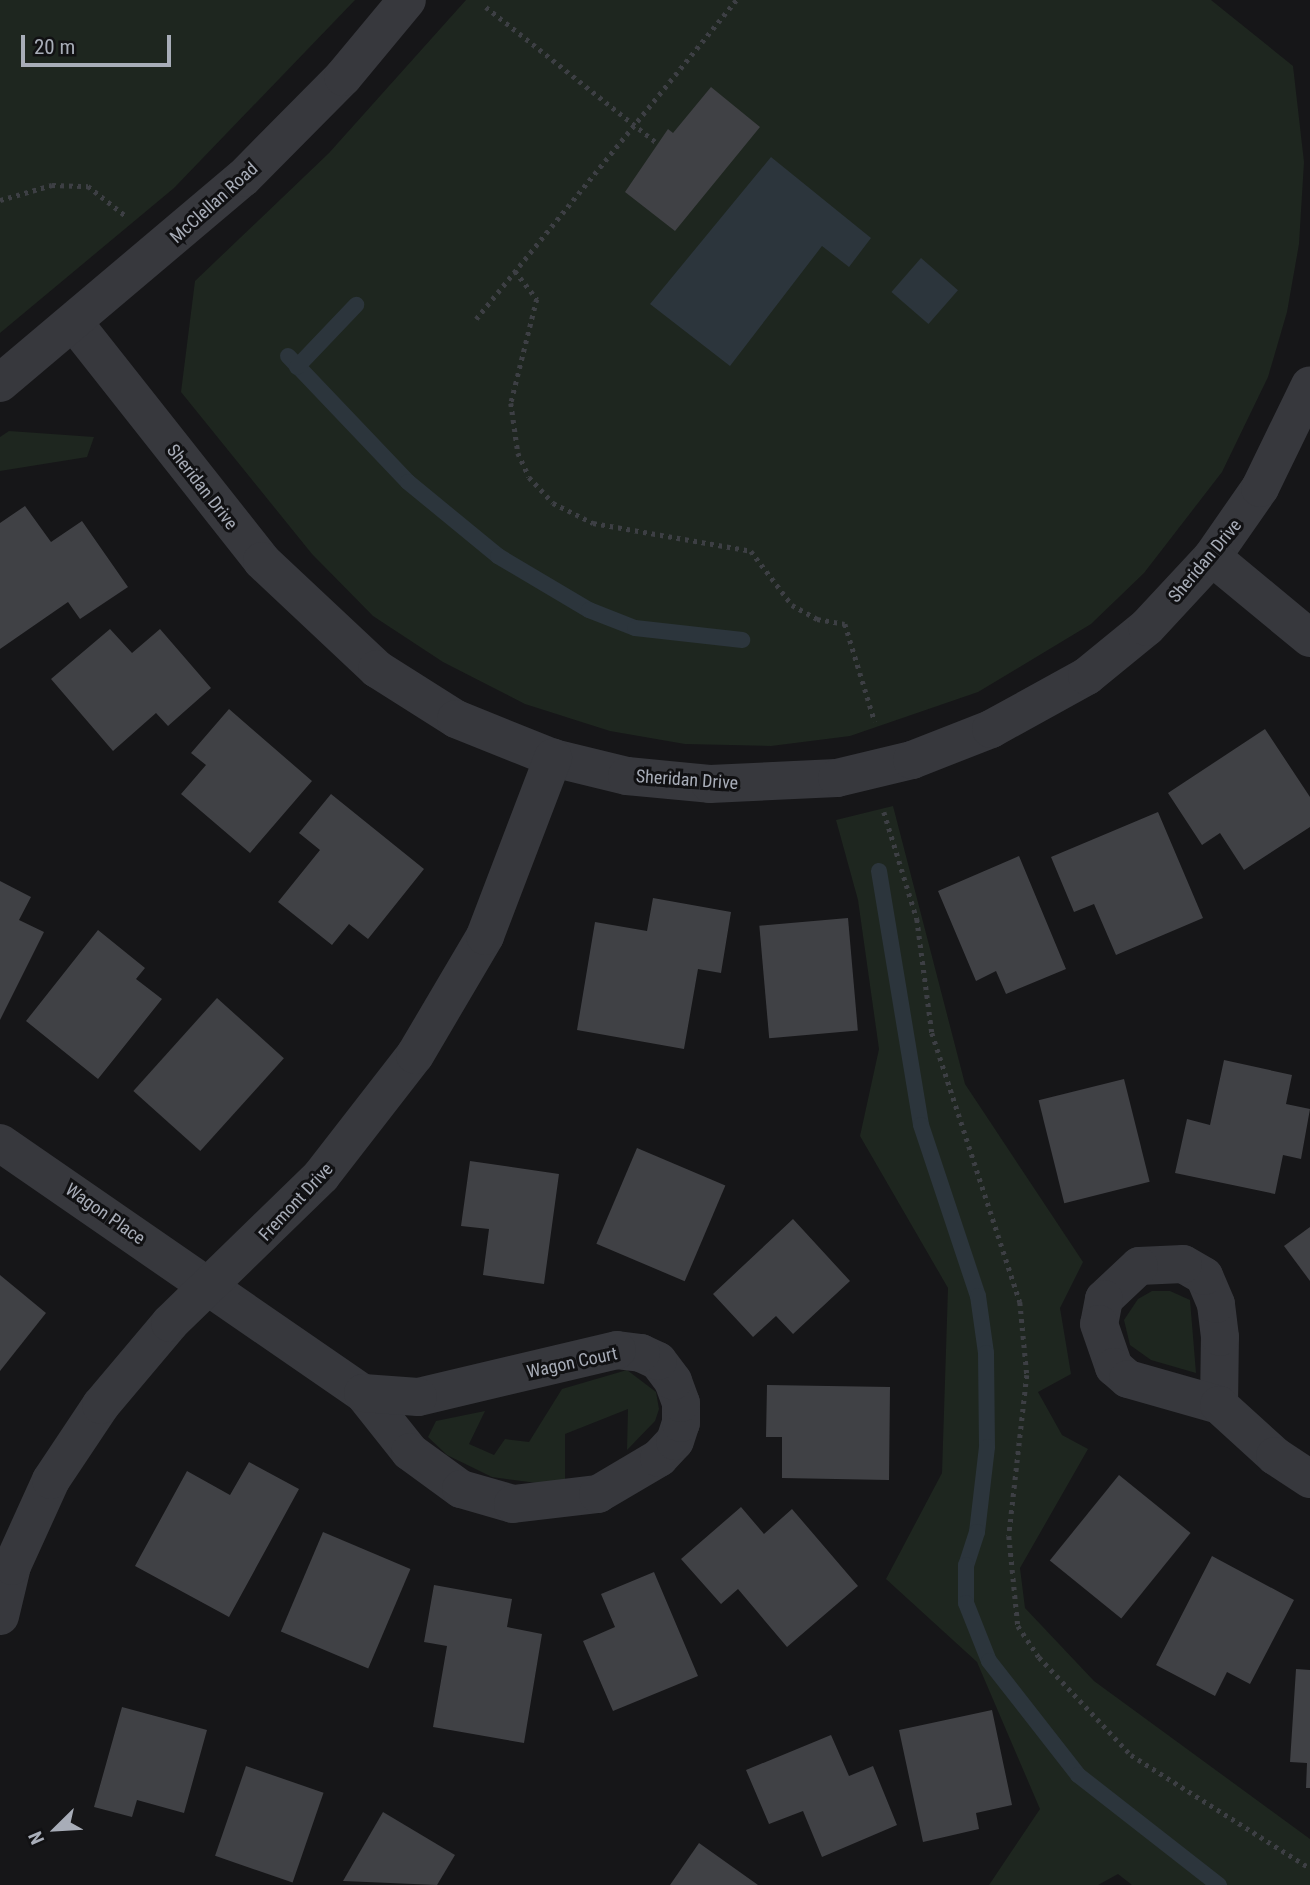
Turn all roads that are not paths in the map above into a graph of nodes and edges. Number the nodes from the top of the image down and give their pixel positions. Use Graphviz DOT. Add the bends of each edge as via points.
graph roads {
  1 [pos="407,0"];
  2 [pos="75,324"];
  3 [pos="0,383"];
  4 [pos="1310,385"];
  5 [pos="1212,557"];
  6 [pos="1310,638"];
  7 [pos="553,758"];
  8 [pos="0,1143"];
  9 [pos="209,1288"];
  10 [pos="363,1393"];
  11 [pos="1219,1405"];
  12 [pos="1310,1479"];
  13 [pos="0,1616"];
  1 -- 2 [label="street, McClellan Road" via="302,121"];
  2 -- 3 [label="street, McClellan Road"];
  2 -- 7 [label="street, Sheridan Drive" via="262,561 338,639 456,719"];
  4 -- 5 [label="street, Sheridan Drive" via="1260,488"];
  5 -- 6 [label="street"];
  5 -- 7 [label="street, Sheridan Drive" via="1147,627 1087,676 991,729 912,760 837,778 749,785 627,776"];
  7 -- 9 [label="street, Fremont Drive" via="485,936 415,1055 321,1176"];
  8 -- 9 [label="street, Wagon Place"];
  9 -- 10 [label="street, Wagon Court"];
  9 -- 13 [label="street, Fremont Drive" via="170,1323 73,1444 32,1519"];
  10 -- 10 [label="street, Wagon Court" via="410,1452 437,1474 461,1489 513,1504 575,1500 620,1484 659,1458 675,1441 681,1423 673,1381 658,1361 617,1350 418,1397"];
  11 -- 12 [label="street" via="1275,1456"];
}
